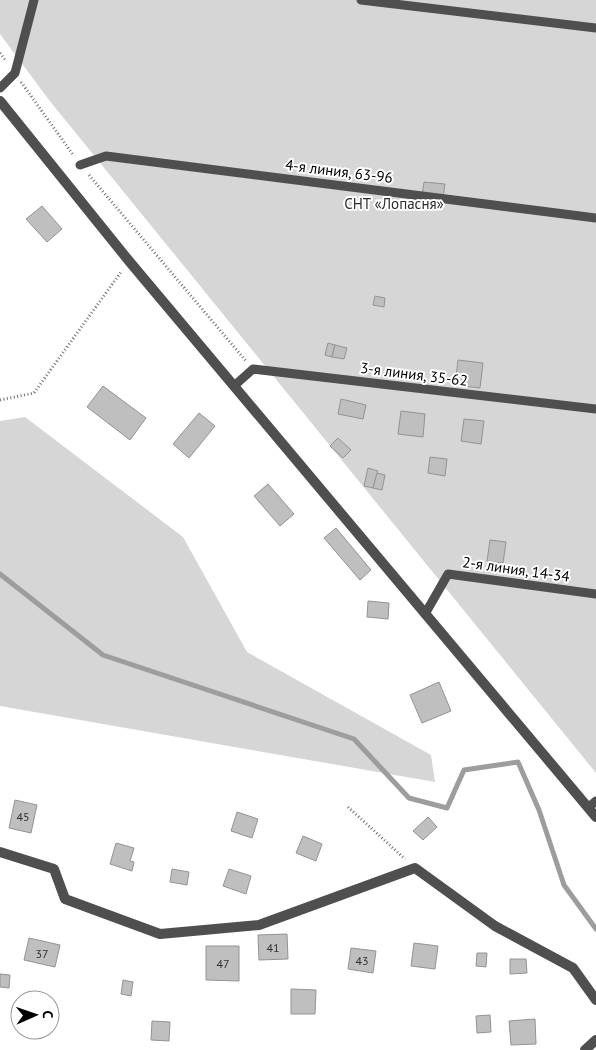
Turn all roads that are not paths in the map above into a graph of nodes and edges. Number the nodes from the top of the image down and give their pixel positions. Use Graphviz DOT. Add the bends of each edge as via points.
graph roads {
  1 [pos="34,0"];
  2 [pos="361,0"];
  3 [pos="596,28"];
  4 [pos="0,88"];
  5 [pos="0,101"];
  6 [pos="80,165"];
  7 [pos="596,218"];
  8 [pos="234,386"];
  9 [pos="596,409"];
  10 [pos="596,594"];
  11 [pos="425,614"];
  12 [pos="592,804"];
  13 [pos="596,816"];
  14 [pos="0,852"];
  15 [pos="596,1000"];
  16 [pos="596,1040"];
  17 [pos="585,1050"];
  1 -- 4 [label="lane" via="15,73"];
  2 -- 3 [label="lane"];
  5 -- 8 [label="street"];
  6 -- 7 [label="lane, 4-я линия, 63-96" via="106,156"];
  8 -- 9 [label="lane, 3-я линия, 35-62" via="253,369"];
  8 -- 11 [label="street"];
  10 -- 11 [label="lane, 2-я линия, 14-34" via="448,574"];
  11 -- 12 [label="street"];
  12 -- 13 [label="street"];
  14 -- 15 [label="street" via="54,869 65,899 160,934 259,925 415,868 494,926 573,968"];
  16 -- 17 [label="street"];
}
